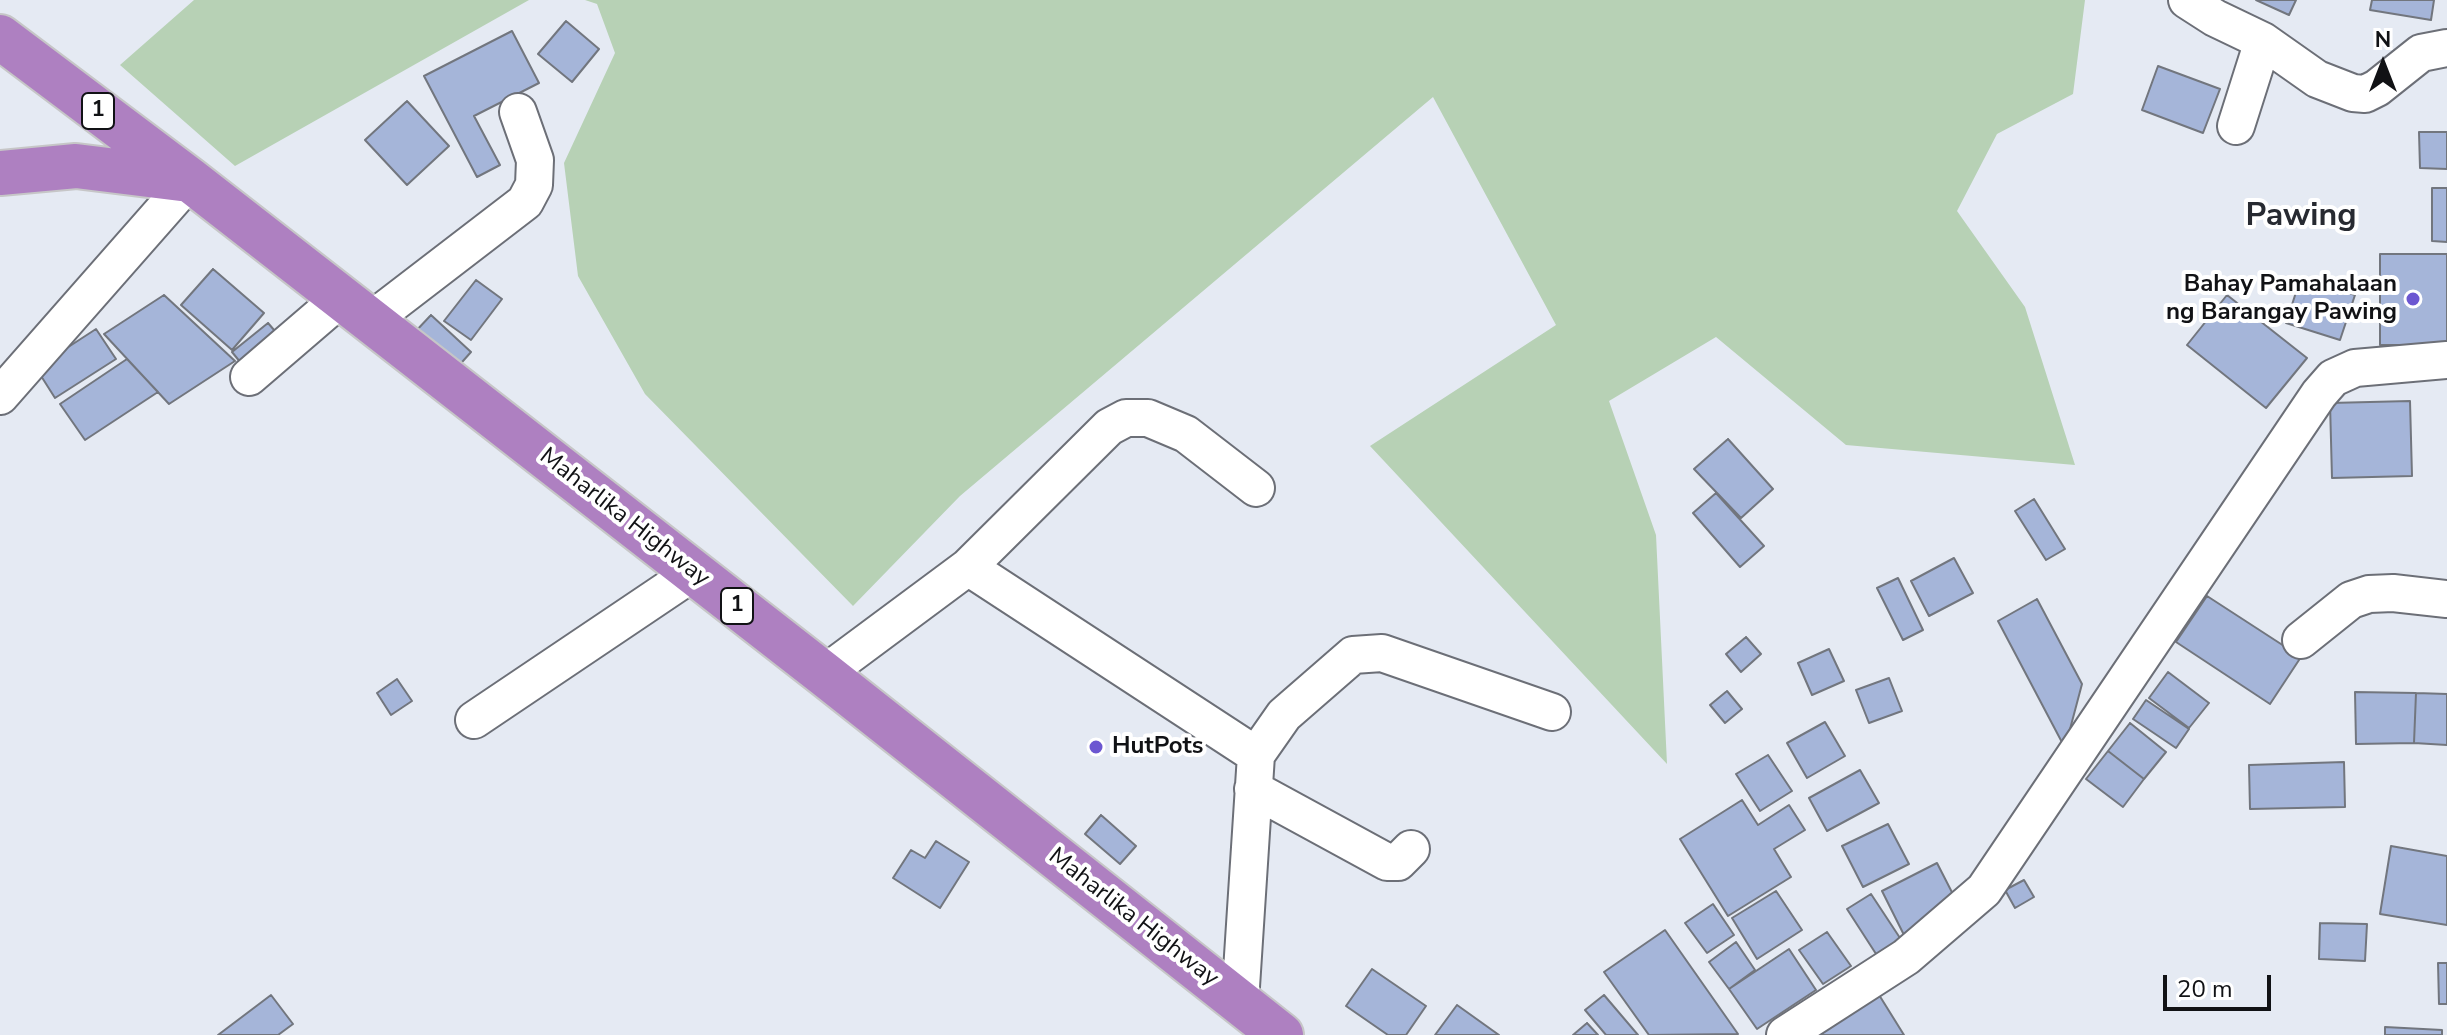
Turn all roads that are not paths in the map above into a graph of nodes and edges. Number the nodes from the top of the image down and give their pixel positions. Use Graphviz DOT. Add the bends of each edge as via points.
graph roads {
  1 [pos="2187,0"];
  2 [pos="0,37"];
  3 [pos="2263,41"];
  4 [pos="2447,48"];
  5 [pos="518,112"];
  6 [pos="2236,126"];
  7 [pos="0,173"];
  8 [pos="190,180"];
  9 [pos="356,310"];
  10 [pos="2447,360"];
  11 [pos="249,377"];
  12 [pos="0,396"];
  13 [pos="1256,488"];
  14 [pos="968,567"];
  15 [pos="694,572"];
  16 [pos="2447,599"];
  17 [pos="2301,640"];
  18 [pos="824,674"];
  19 [pos="1552,712"];
  20 [pos="474,720"];
  21 [pos="1254,772"];
  22 [pos="1411,849"];
  23 [pos="1240,1002"];
  24 [pos="1281,1035"];
  25 [pos="1785,1035"];
  1 -- 3 [label="street"];
  2 -- 8 [label="highway, Maharlika Highway / 1"];
  3 -- 4 [label="street" via="2317,79 2365,94 2421,53"];
  3 -- 6 [label="street"];
  5 -- 9 [label="street" via="535,160 534,185 525,202"];
  7 -- 8 [label="highway" via="76,166"];
  8 -- 9 [label="highway, Maharlika Highway / 1"];
  8 -- 12 [label="street"];
  9 -- 11 [label="street"];
  9 -- 15 [label="highway, Maharlika Highway / 1"];
  10 -- 25 [label="street" via="2355,368 2333,378 1984,890 1906,957"];
  13 -- 14 [label="street" via="1186,434 1148,418 1126,418 1109,427"];
  14 -- 18 [label="street"];
  14 -- 21 [label="street"];
  15 -- 18 [label="highway, Maharlika Highway / 1"];
  15 -- 20 [label="street"];
  16 -- 17 [label="street" via="2369,594 2351,600"];
  18 -- 23 [label="highway, Maharlika Highway / 1"];
  19 -- 21 [label="street" via="1382,653 1353,655 1284,715"];
  21 -- 22 [label="street" via="1387,862 1398,862"];
  21 -- 23 [label="street"];
  23 -- 24 [label="highway, Maharlika Highway / 1"];
}
